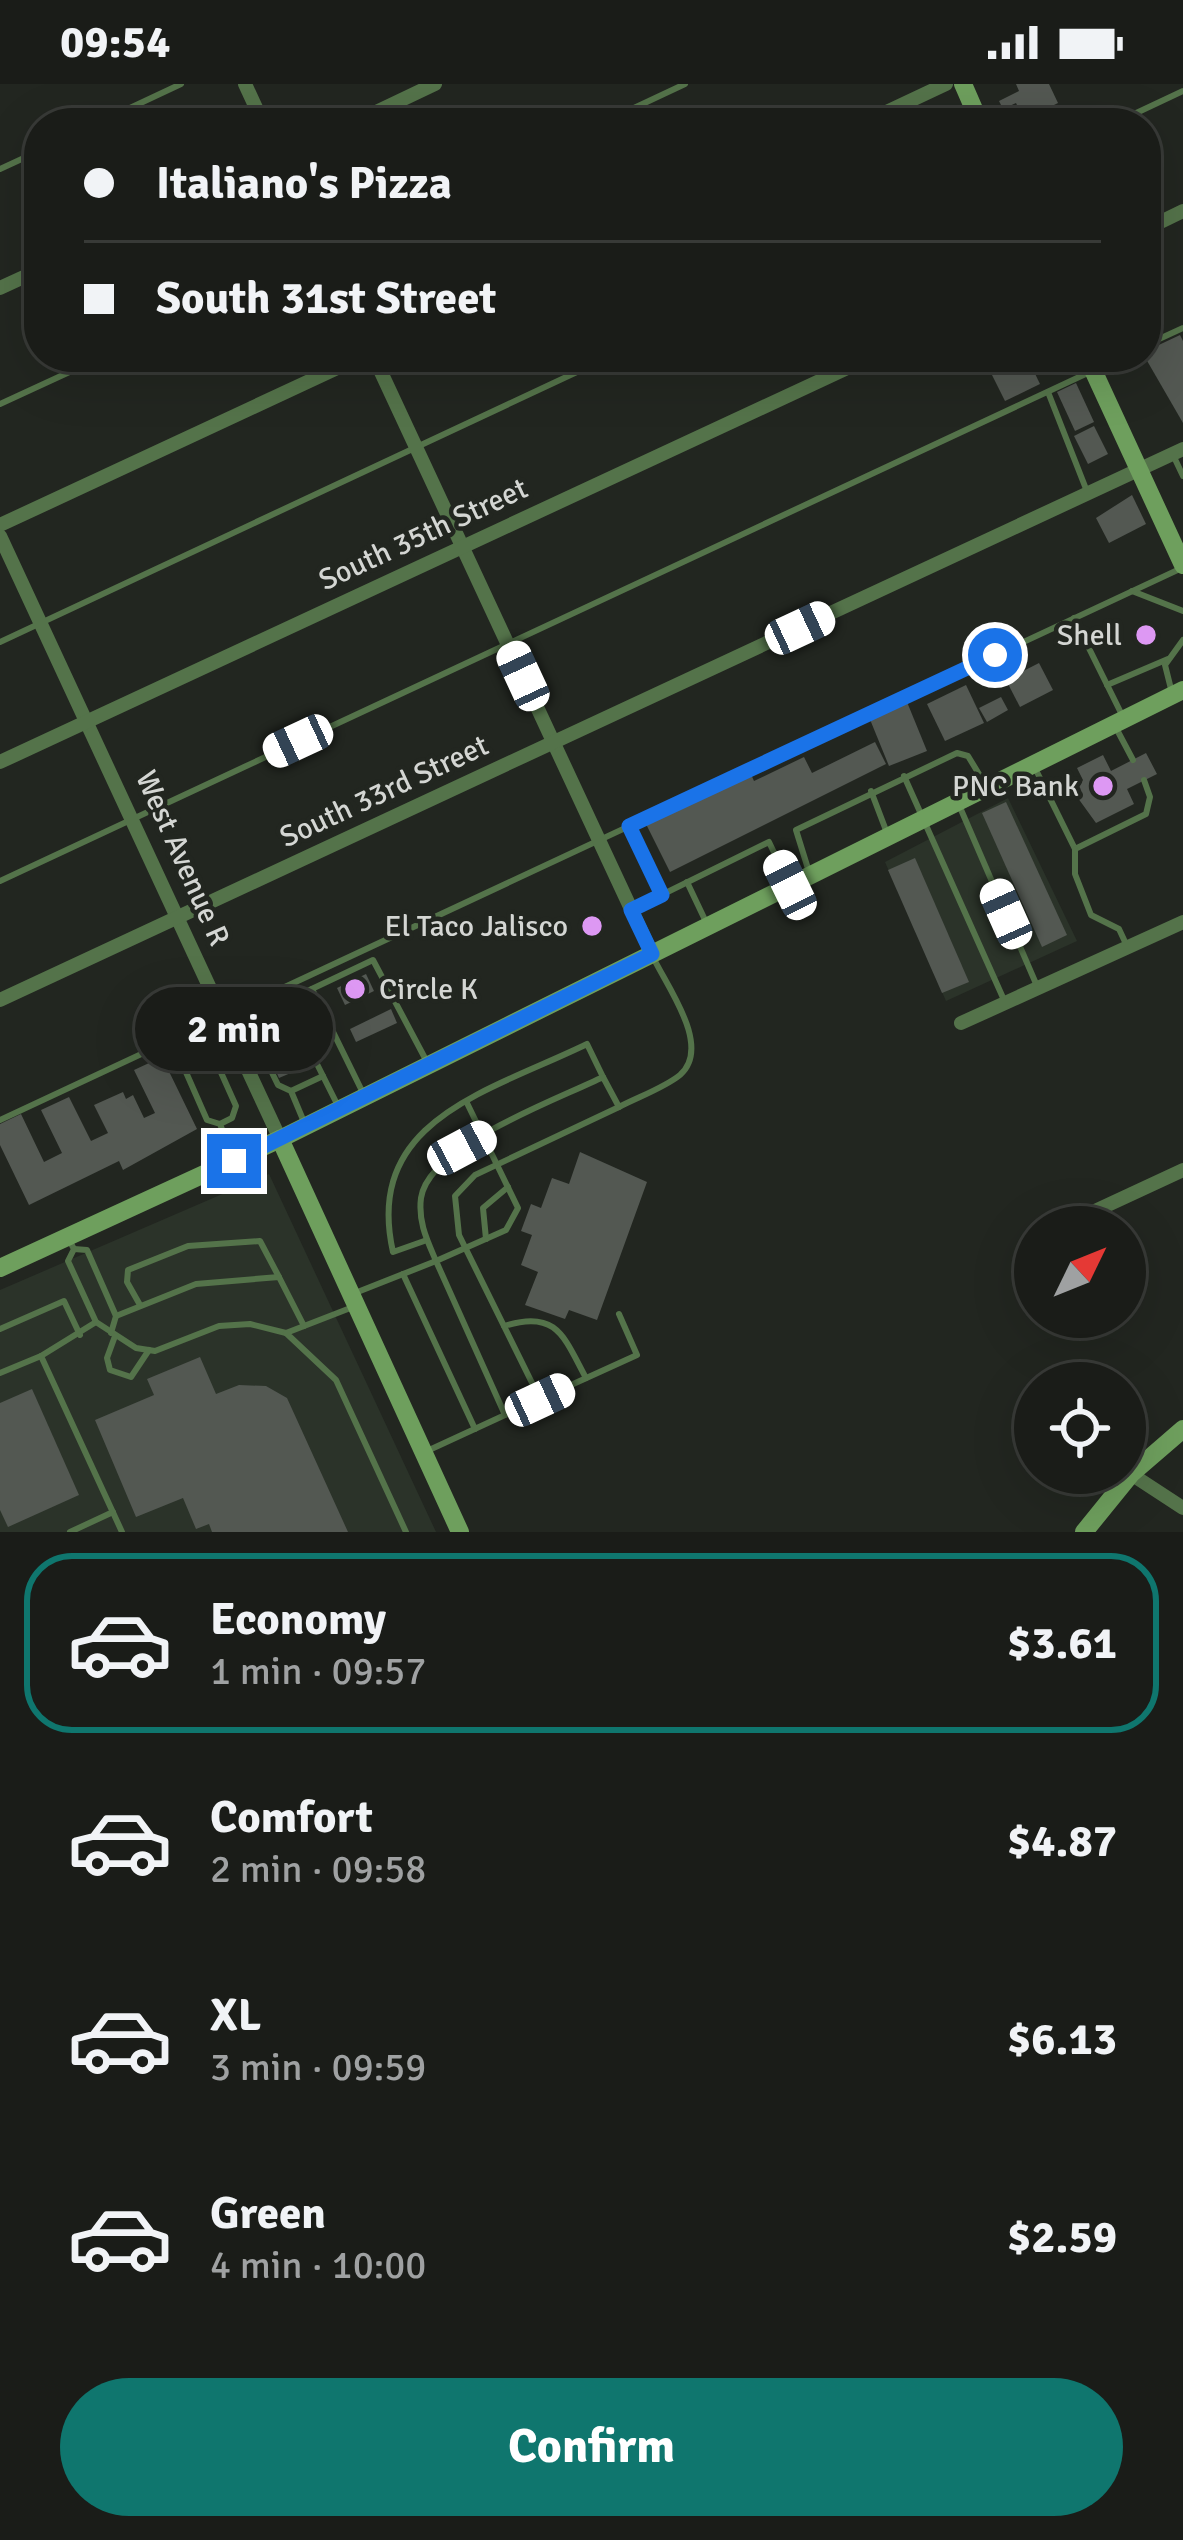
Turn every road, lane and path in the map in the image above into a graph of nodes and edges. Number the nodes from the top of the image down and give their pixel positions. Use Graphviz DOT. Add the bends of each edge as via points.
graph roads {
  1 [pos="181,84"];
  2 [pos="436,84"];
  3 [pos="685,84"];
  4 [pos="946,84"];
  5 [pos="1183,92"];
  6 [pos="130,108"];
  7 [pos="385,108"];
  8 [pos="634,108"];
  9 [pos="895,108"];
  10 [pos="1148,108"];
  11 [pos="69,372"];
  12 [pos="329,372"];
  13 [pos="381,372"];
  14 [pos="576,372"];
  15 [pos="839,372"];
  16 [pos="1078,372"];
  17 [pos="1094,372"];
  18 [pos="1048,392"];
  19 [pos="0,404"];
  20 [pos="416,446"];
  21 [pos="1178,452"];
  22 [pos="1141,470"];
  23 [pos="1183,476"];
  24 [pos="1088,494"];
  25 [pos="0,525"];
  26 [pos="0,536"];
  27 [pos="462,546"];
  28 [pos="1183,566"];
  29 [pos="1132,591"];
  30 [pos="1183,610"];
  31 [pos="1074,618"];
  32 [pos="42,622"];
  33 [pos="1183,640"];
  34 [pos="0,642"];
  35 [pos="507,643"];
  36 [pos="1168,658"];
  37 [pos="1107,685"];
  38 [pos="1178,692"];
  39 [pos="89,721"];
  40 [pos="1119,722"];
  41 [pos="554,742"];
  42 [pos="1133,760"];
  43 [pos="0,763"];
  44 [pos="1033,764"];
  45 [pos="904,776"];
  46 [pos="1144,780"];
  47 [pos="987,787"];
  48 [pos="871,791"];
  49 [pos="957,802"];
  50 [pos="132,819"];
  51 [pos="922,820"];
  52 [pos="629,826"];
  53 [pos="888,836"];
  54 [pos="599,841"];
  55 [pos="1075,849"];
  56 [pos="810,875"];
  57 [pos="0,881"];
  58 [pos="687,882"];
  59 [pos="790,885"];
  60 [pos="662,895"];
  61 [pos="631,910"];
  62 [pos="176,918"];
  63 [pos="1183,922"];
  64 [pos="708,926"];
  65 [pos="1128,947"];
  66 [pos="652,954"];
  67 [pos="1038,988"];
  68 [pos="312,989"];
  69 [pos="0,1000"];
  70 [pos="1006,1003"];
  71 [pos="224,1022"];
  72 [pos="961,1023"];
  73 [pos="206,1039"];
  74 [pos="259,1046"];
  75 [pos="240,1055"];
  76 [pos="429,1065"];
  77 [pos="323,1076"];
  78 [pos="603,1077"];
  79 [pos="291,1091"];
  80 [pos="365,1097"];
  81 [pos="467,1102"];
  82 [pos="619,1107"];
  83 [pos="340,1110"];
  84 [pos="0,1120"];
  85 [pos="220,1124"];
  86 [pos="306,1126"];
  87 [pos="483,1137"];
  88 [pos="280,1139"];
  89 [pos="234,1161"];
  90 [pos="497,1166"];
  91 [pos="1183,1170"];
  92 [pos="508,1187"];
  93 [pos="1106,1206"];
  94 [pos="486,1239"];
  95 [pos="427,1240"];
  96 [pos="70,1243"];
  97 [pos="466,1248"];
  98 [pos="3,1260"];
  99 [pos="436,1261"];
  100 [pos="403,1274"];
  101 [pos="279,1277"];
  102 [pos="354,1300"];
  103 [pos="140,1306"];
  104 [pos="619,1314"];
  105 [pos="116,1316"];
  106 [pos="96,1322"];
  107 [pos="304,1326"];
  108 [pos="504,1326"];
  109 [pos="0,1329"];
  110 [pos="286,1333"];
  111 [pos="113,1334"];
  112 [pos="80,1335"];
  113 [pos="148,1350"];
  114 [pos="41,1355"];
  115 [pos="0,1373"];
  116 [pos="586,1378"];
  117 [pos="540,1400"];
  118 [pos="505,1415"];
  119 [pos="475,1429"];
  120 [pos="1183,1429"];
  121 [pos="424,1453"];
  122 [pos="1146,1461"];
  123 [pos="1146,1484"];
  124 [pos="1115,1494"];
  125 [pos="1183,1508"];
  126 [pos="113,1512"];
  127 [pos="70,1532"];
  128 [pos="122,1532"];
  129 [pos="406,1532"];
  130 [pos="460,1532"];
  131 [pos="1084,1532"];
  1 -- 6 [label="lane"];
  2 -- 7 [label="street"];
  3 -- 8 [label="lane"];
  4 -- 9 [label="street"];
  5 -- 10 [label="lane"];
  11 -- 19 [label="lane"];
  12 -- 25 [label="street"];
  13 -- 20 [label="street"];
  14 -- 20 [label="lane"];
  15 -- 27 [label="street, South 35th Street"];
  16 -- 18 [label="lane"];
  17 -- 22 [label="main road"];
  18 -- 24 [label="lane"];
  18 -- 35 [label="lane"];
  20 -- 27 [label="street"];
  20 -- 32 [label="lane"];
  21 -- 22 [label="street, South 33rd Street"];
  21 -- 23 [label="lane"];
  22 -- 24 [label="street, South 33rd Street"];
  22 -- 28 [label="main road"];
  24 -- 41 [label="street, South 33rd Street"];
  26 -- 32 [label="street, West Avenue R"];
  27 -- 35 [label="street"];
  27 -- 39 [label="street, South 35th Street"];
  28 -- 29 [label="lane"];
  29 -- 30 [label="lane"];
  29 -- 31 [label="lane"];
  31 -- 37 [label="lane"];
  31 -- 52 [label="lane"];
  32 -- 34 [label="lane"];
  32 -- 39 [label="street, West Avenue R"];
  33 -- 36 [label="lane"];
  35 -- 41 [label="street"];
  35 -- 50 [label="lane"];
  36 -- 37 [label="lane"];
  36 -- 38 [label="lane"];
  37 -- 40 [label="lane"];
  38 -- 40 [label="main road"];
  39 -- 43 [label="street, South 35th Street"];
  39 -- 50 [label="street, West Avenue R"];
  40 -- 42 [label="lane"];
  40 -- 44 [label="main road"];
  41 -- 54 [label="street"];
  41 -- 62 [label="street, South 33rd Street"];
  44 -- 47 [label="main road"];
  44 -- 55 [label="lane"];
  45 -- 47 [label="lane" via="957,753 968,756"];
  45 -- 48 [label="lane"];
  45 -- 51 [label="lane"];
  46 -- 55 [label="lane" via="1146,814"];
  47 -- 49 [label="main road"];
  48 -- 53 [label="lane"];
  48 -- 56 [label="lane" via="796,830"];
  49 -- 51 [label="main road"];
  49 -- 67 [label="lane"];
  50 -- 57 [label="lane"];
  50 -- 62 [label="street, West Avenue R"];
  51 -- 53 [label="main road"];
  51 -- 70 [label="lane"];
  52 -- 54 [label="lane"];
  52 -- 60 [label="lane"];
  53 -- 56 [label="main road"];
  54 -- 61 [label="street"];
  54 -- 71 [label="lane"];
  55 -- 65 [label="lane" via="1091,915 1120,929"];
  56 -- 59 [label="main road"];
  58 -- 59 [label="lane" via="769,842"];
  58 -- 60 [label="lane"];
  58 -- 64 [label="lane"];
  59 -- 64 [label="main road"];
  60 -- 61 [label="lane"];
  61 -- 66 [label="street"];
  62 -- 69 [label="street, South 33rd Street"];
  62 -- 71 [label="street, West Avenue R"];
  63 -- 65 [label="street"];
  64 -- 66 [label="main road"];
  65 -- 67 [label="street"];
  66 -- 76 [label="main road"];
  66 -- 82 [label="lane" via="693,1054 682,1074"];
  67 -- 70 [label="street"];
  68 -- 71 [label="lane"];
  68 -- 76 [label="lane" via="377,961"];
  68 -- 80 [label="lane"];
  70 -- 72 [label="street"];
  71 -- 73 [label="lane"];
  71 -- 75 [label="street, West Avenue R"];
  71 -- 84 [label="lane"];
  73 -- 85 [label="lane" via="236,1106"];
  73 -- 85 [label="lane" via="178,1054 207,1120"];
  74 -- 75 [label="lane"];
  74 -- 77 [label="lane" via="262,1036 292,1022"];
  74 -- 79 [label="lane" via="278,1085"];
  75 -- 88 [label="street, West Avenue R"];
  76 -- 80 [label="main road"];
  77 -- 79 [label="lane"];
  77 -- 83 [label="lane"];
  78 -- 81 [label="lane" via="587,1044"];
  78 -- 82 [label="lane"];
  78 -- 87 [label="lane"];
  79 -- 86 [label="lane"];
  80 -- 83 [label="main road"];
  81 -- 87 [label="lane"];
  81 -- 95 [label="lane" via="419,1132 388,1185 383,1211 392,1252"];
  82 -- 90 [label="lane"];
  83 -- 86 [label="main road"];
  85 -- 89 [label="lane"];
  86 -- 88 [label="main road"];
  87 -- 90 [label="lane"];
  87 -- 95 [label="lane" via="440,1160 421,1194"];
  88 -- 89 [label="main road"];
  88 -- 102 [label="main road, West Avenue R"];
  89 -- 96 [label="main road"];
  90 -- 92 [label="lane"];
  90 -- 97 [label="lane" via="455,1196"];
  91 -- 93 [label="street"];
  92 -- 94 [label="lane" via="483,1208"];
  92 -- 94 [label="lane" via="515,1221"];
  94 -- 97 [label="lane"];
  95 -- 99 [label="lane"];
  96 -- 98 [label="main road"];
  96 -- 105 [label="lane" via="88,1250"];
  96 -- 106 [label="lane" via="68,1261"];
  97 -- 99 [label="lane"];
  97 -- 108 [label="lane"];
  99 -- 100 [label="lane"];
  99 -- 118 [label="lane"];
  100 -- 102 [label="lane"];
  100 -- 119 [label="lane"];
  101 -- 103 [label="lane" via="196,1284"];
  101 -- 103 [label="lane" via="260,1241 188,1246 128,1270"];
  101 -- 107 [label="lane"];
  102 -- 107 [label="lane"];
  102 -- 121 [label="main road, West Avenue R"];
  103 -- 105 [label="lane"];
  104 -- 116 [label="lane" via="637,1355"];
  105 -- 111 [label="lane"];
  106 -- 111 [label="lane"];
  106 -- 112 [label="lane"];
  107 -- 110 [label="lane"];
  108 -- 116 [label="lane" via="529,1318 556,1328"];
  108 -- 117 [label="lane"];
  109 -- 112 [label="lane" via="64,1301"];
  110 -- 113 [label="lane" via="219,1325"];
  110 -- 129 [label="lane" via="335,1380"];
  111 -- 113 [label="lane"];
  111 -- 113 [label="lane" via="107,1358 119,1377 141,1369"];
  112 -- 114 [label="lane"];
  114 -- 115 [label="lane"];
  114 -- 126 [label="lane"];
  116 -- 117 [label="lane"];
  117 -- 118 [label="lane"];
  118 -- 119 [label="lane"];
  119 -- 121 [label="lane"];
  120 -- 122 [label="main road"];
  121 -- 130 [label="main road, West Avenue R"];
  123 -- 125 [label="street"];
  124 -- 131 [label="main road"];
  126 -- 127 [label="lane"];
  126 -- 128 [label="lane"];
}
